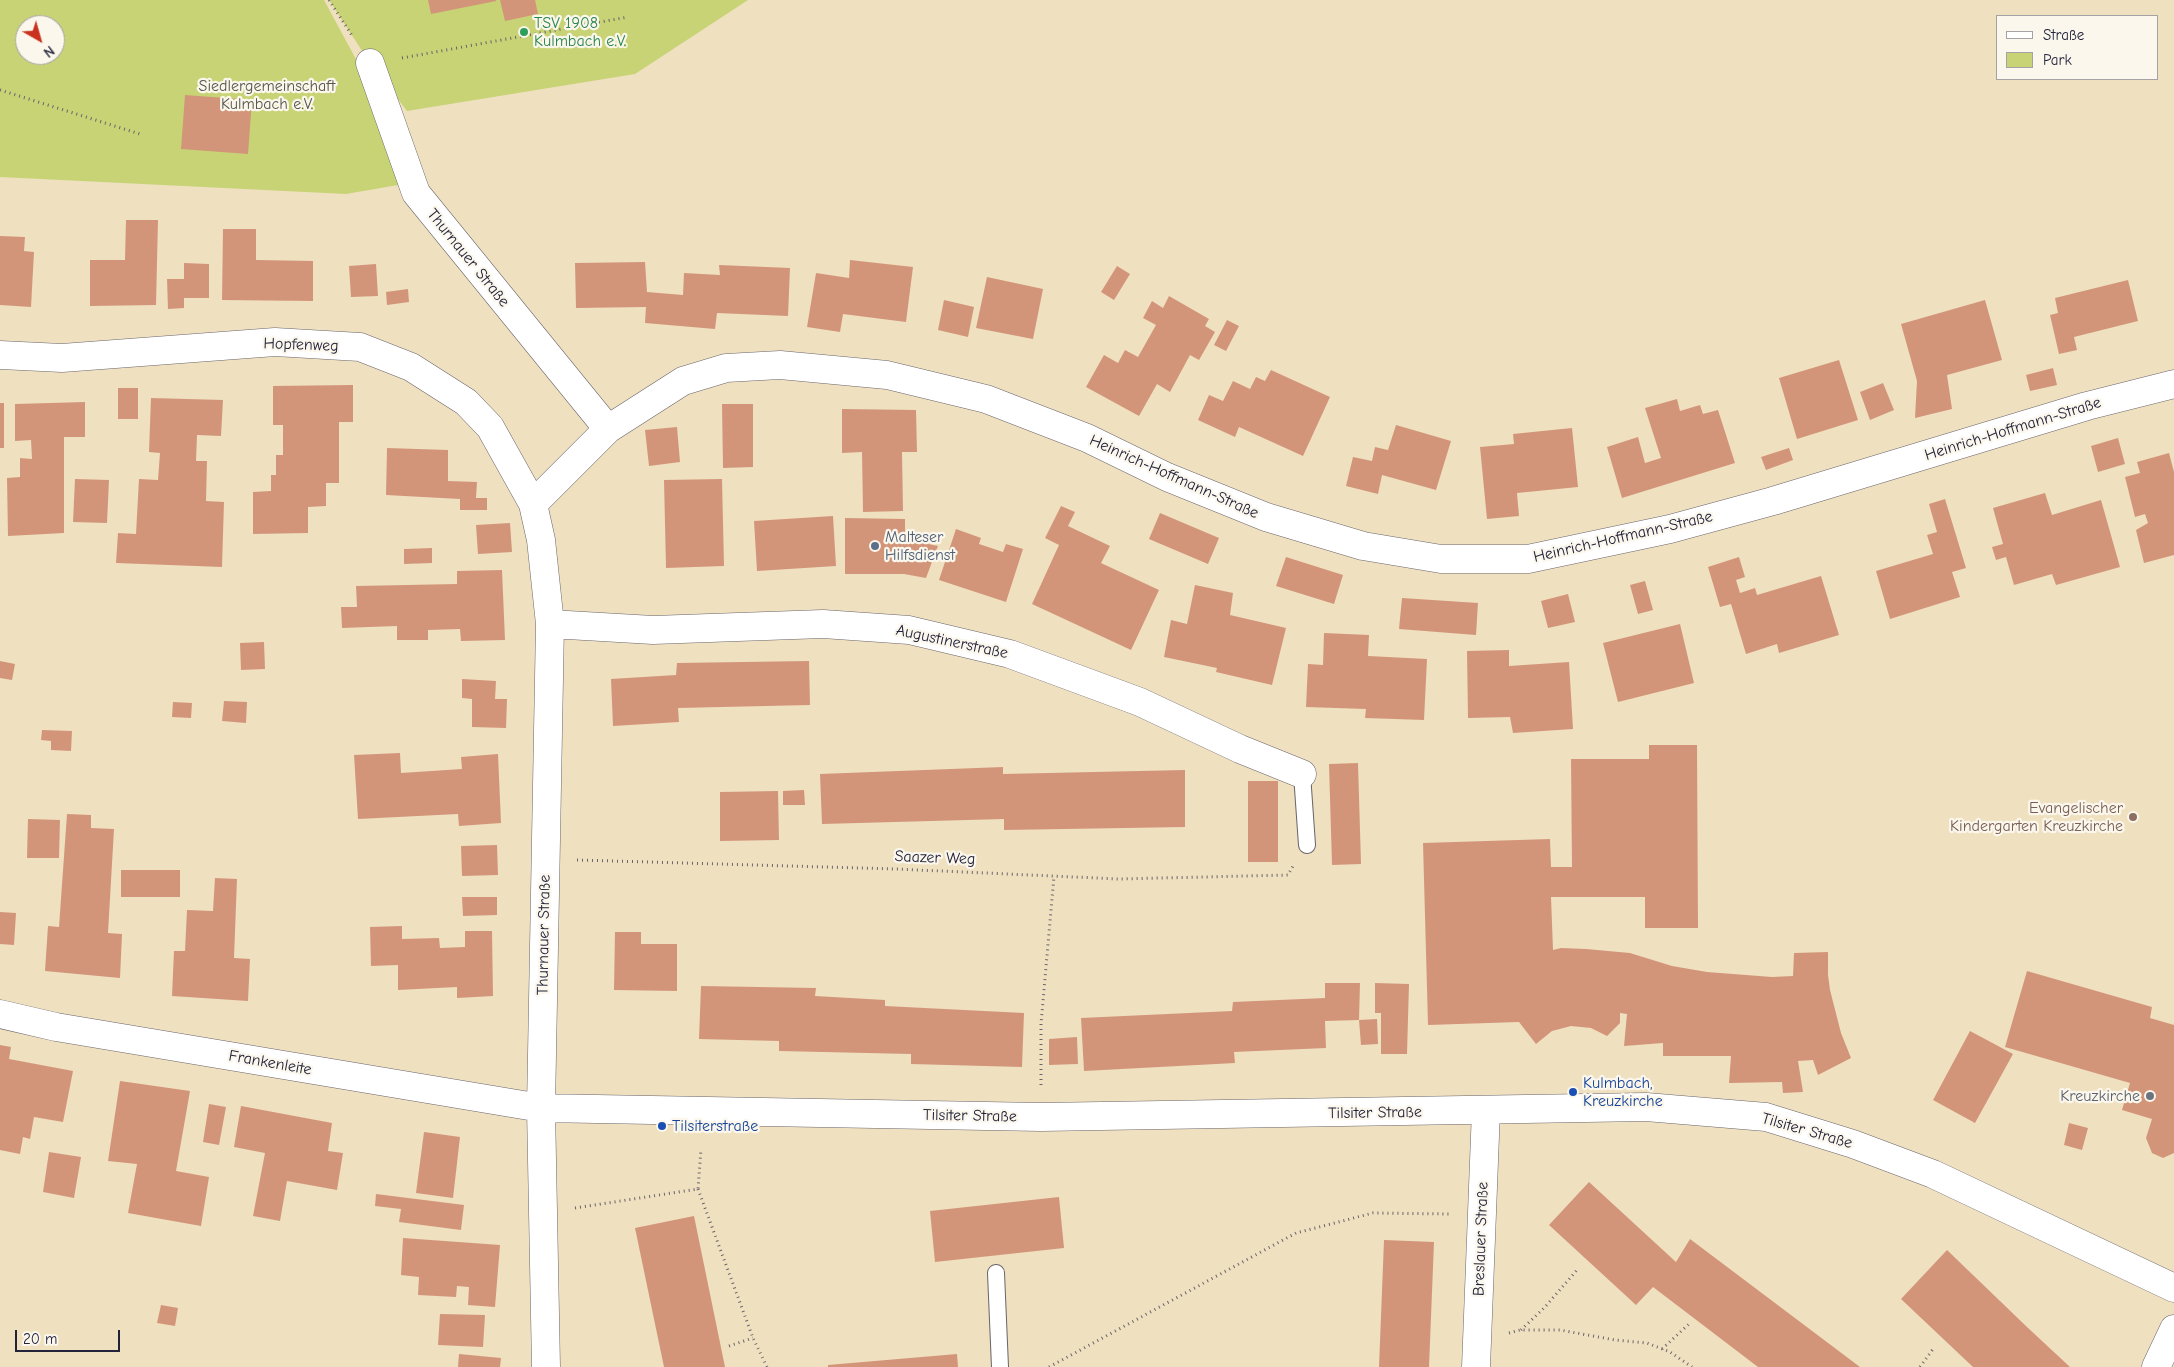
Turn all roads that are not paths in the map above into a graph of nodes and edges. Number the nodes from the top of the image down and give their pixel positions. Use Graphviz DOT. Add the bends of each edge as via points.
graph roads {
  1 [pos="370,63"];
  2 [pos="0,355"];
  3 [pos="2174,384"];
  4 [pos="608,429"];
  5 [pos="533,504"];
  6 [pos="550,624"];
  7 [pos="1302,774"];
  8 [pos="1307,845"];
  9 [pos="0,1014"];
  10 [pos="541,1108"];
  11 [pos="1486,1110"];
  12 [pos="996,1274"];
  13 [pos="2174,1288"];
  14 [pos="2174,1329"];
  15 [pos="1477,1355"];
  16 [pos="546,1367"];
  17 [pos="1000,1367"];
  18 [pos="2156,1367"];
  1 -- 4 [label="street, Thurnauer Straße" via="416,193"];
  2 -- 5 [label="street, Hopfenweg" via="62,358 275,342 360,347 411,367 466,402 490,427"];
  3 -- 4 [label="street, Heinrich-Hoffmann-Straße" via="2087,406 1670,529 1528,559 1441,559 1363,546 1266,517 1087,438 986,399 887,375 780,365 726,368 683,381"];
  4 -- 5 [label="street, Heinrich-Hoffmann-Straße"];
  5 -- 6 [label="street, Thurnauer Straße" via="542,540"];
  6 -- 7 [label="street, Augustinerstraße" via="653,630 823,624 909,630 1010,654 1140,702"];
  6 -- 10 [label="street, Thurnauer Straße"];
  7 -- 8 [label="lane"];
  9 -- 10 [label="street, Frankenleite" via="56,1027"];
  10 -- 11 [label="street, Tilsiter Straße" via="1041,1117"];
  10 -- 16 [label="street, Thurnauer Straße"];
  11 -- 13 [label="street, Tilsiter Straße" via="1646,1107 1766,1117 1853,1144 1933,1174"];
  11 -- 15 [label="street, Breslauer Straße"];
  12 -- 17 [label="lane"];
  14 -- 18 [label="street"];
}
